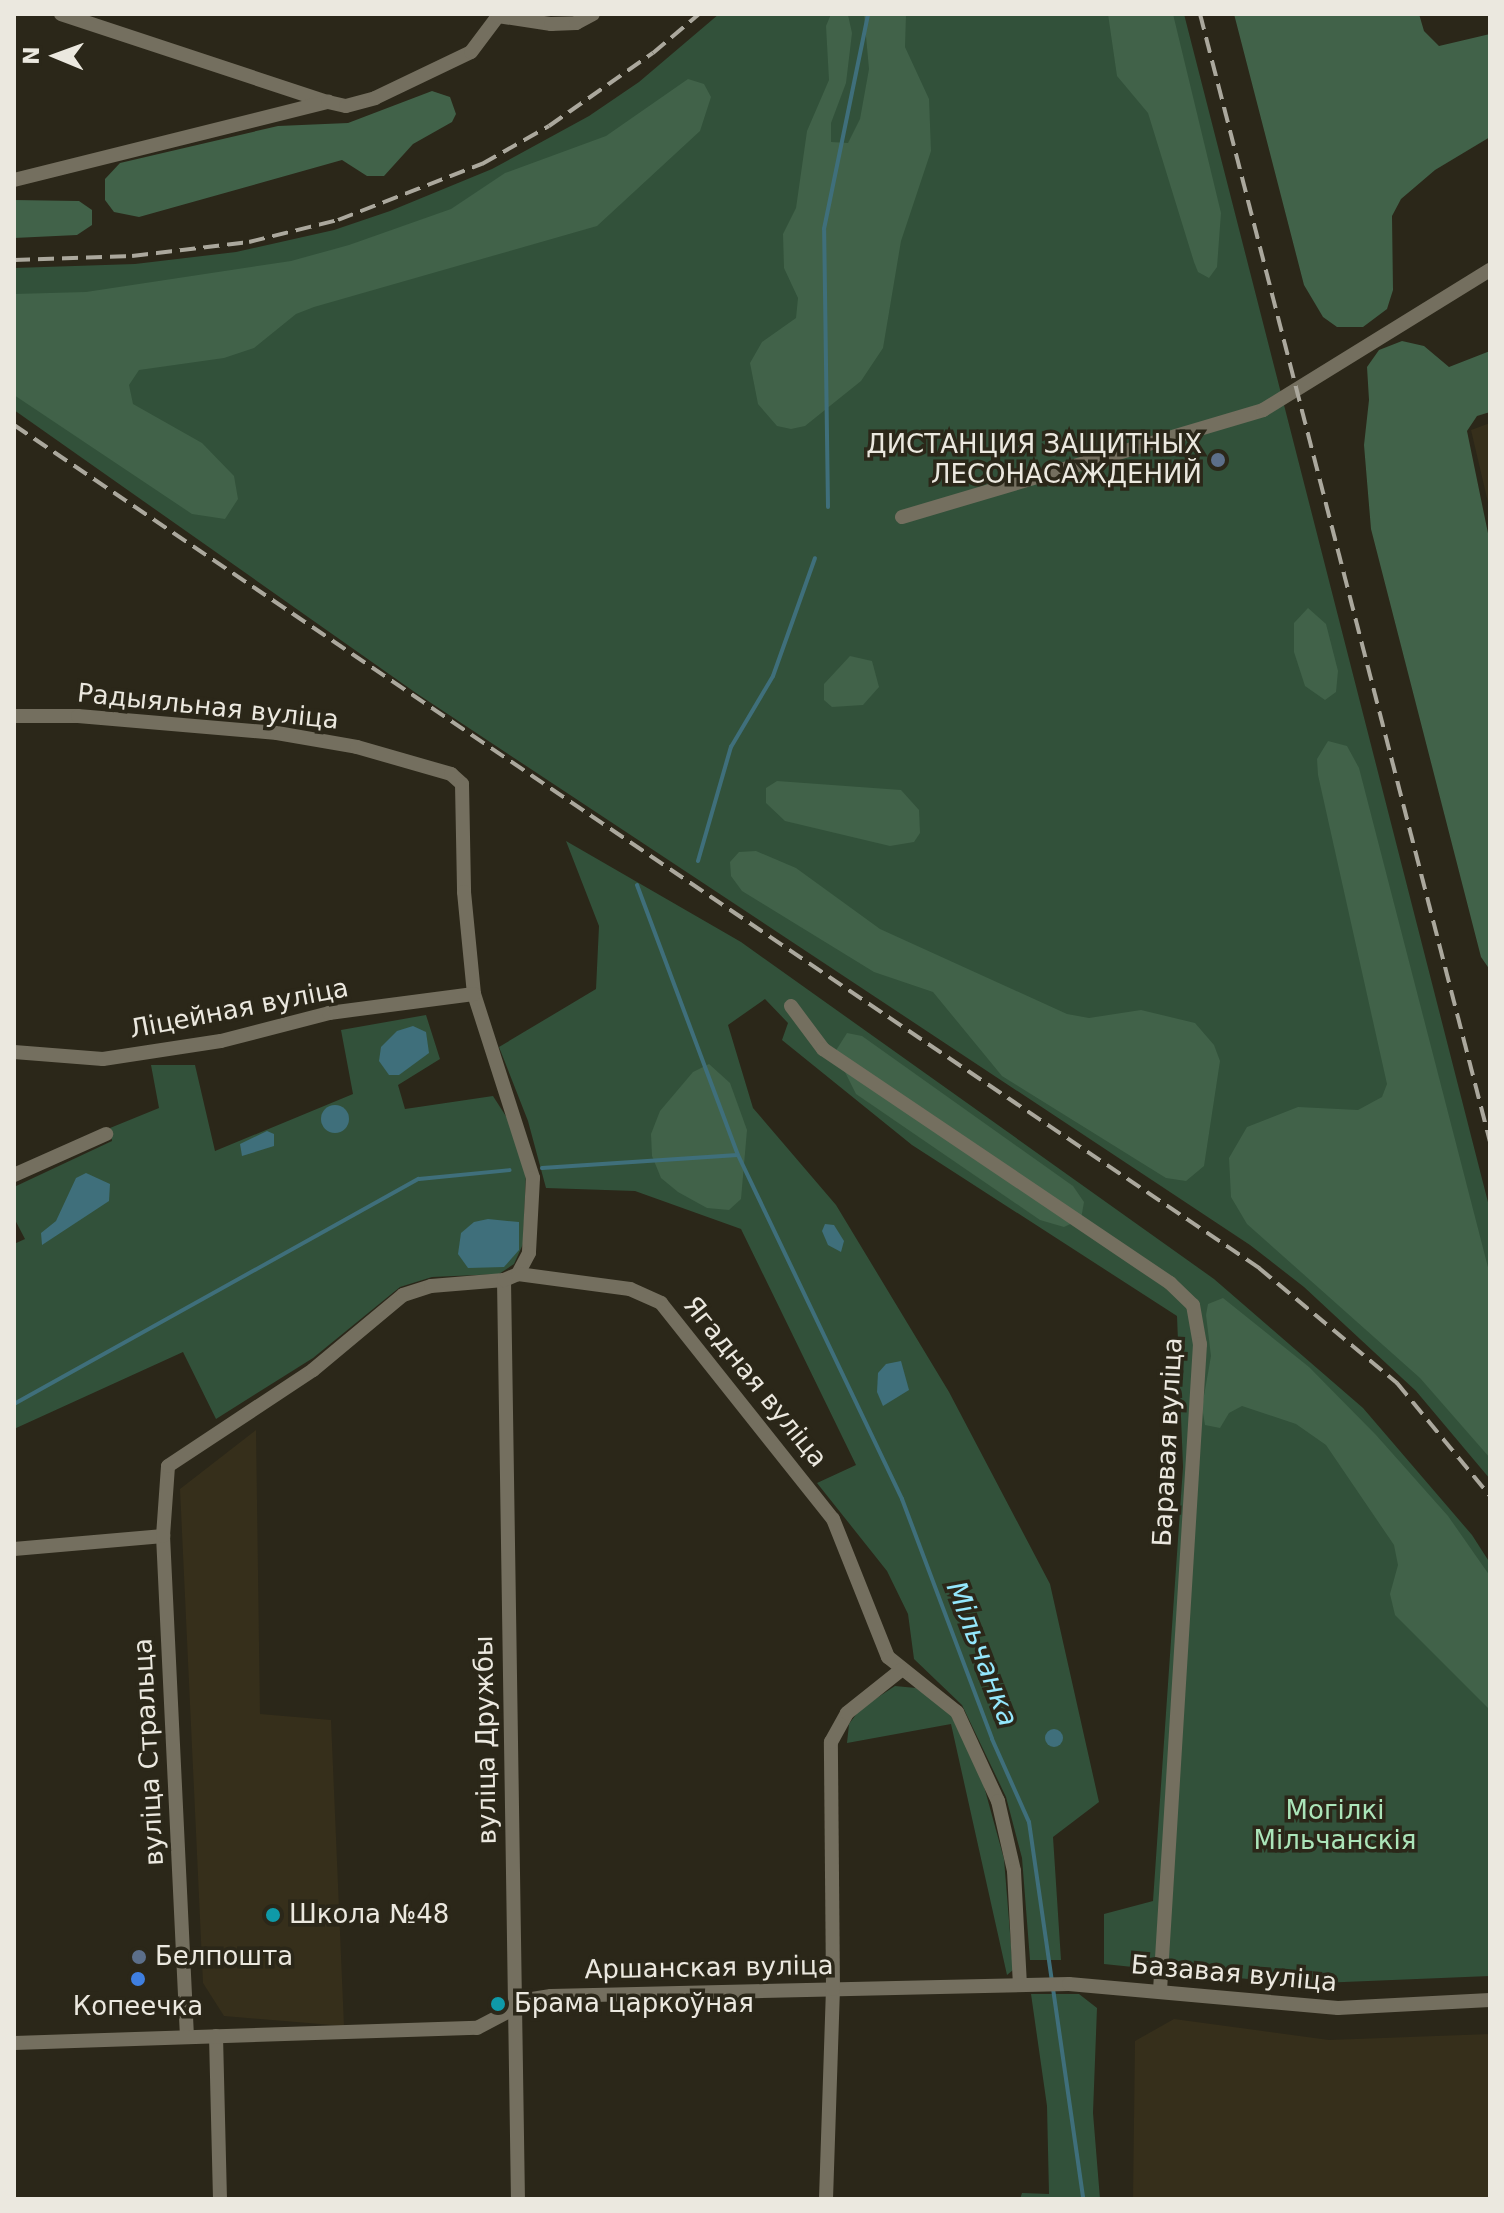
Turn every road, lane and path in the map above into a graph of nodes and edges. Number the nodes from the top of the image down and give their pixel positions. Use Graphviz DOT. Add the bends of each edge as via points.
graph roads {
  1 [pos="61,14"];
  2 [pos="593,14"];
  3 [pos="495,15"];
  4 [pos="328,102"];
  5 [pos="14,180"];
  6 [pos="1490,270"];
  7 [pos="902,517"];
  8 [pos="14,716"];
  9 [pos="474,994"];
  10 [pos="791,1006"];
  11 [pos="14,1052"];
  12 [pos="106,1134"];
  13 [pos="14,1175"];
  14 [pos="511,1277"];
  15 [pos="168,1466"];
  16 [pos="163,1536"];
  17 [pos="14,1549"];
  18 [pos="901,1670"];
  19 [pos="1025,1984"];
  20 [pos="833,1989"];
  21 [pos="1160,1990"];
  22 [pos="1490,2000"];
  23 [pos="513,2011"];
  24 [pos="216,2036"];
  25 [pos="187,2037"];
  26 [pos="14,2043"];
  27 [pos="220,2199"];
  28 [pos="518,2199"];
  29 [pos="826,2199"];
  1 -- 4 [label="street"];
  2 -- 3 [label="street" via="576,23 551,24"];
  3 -- 4 [label="street" via="471,52 431,73 346,106"];
  4 -- 5 [label="street"];
  6 -- 7 [label="street" via="1263,410"];
  8 -- 9 [label="street, Радыяльная вуліца" via="277,733 357,747 451,774 462,784"];
  9 -- 11 [label="street, Ліцейная вуліца" via="329,1013 221,1041 103,1059"];
  9 -- 14 [label="street, Радыяльная вуліца" via="533,1178 529,1253"];
  10 -- 21 [label="street, Баравая вуліца" via="823,1049 1170,1283 1193,1305 1200,1344"];
  12 -- 13 [label="street"];
  14 -- 15 [label="street, Ягадная вуліца" via="431,1286 403,1295 313,1370"];
  14 -- 18 [label="street, Ягадная вуліца" via="630,1289 661,1303 833,1519 883,1647"];
  14 -- 23 [label="street, вуліца Дружбы"];
  15 -- 16 [label="street, вуліца Стральца"];
  16 -- 17 [label="street"];
  16 -- 25 [label="street, вуліца Стральца"];
  18 -- 19 [label="street, Ягадная вуліца" via="957,1712 998,1801 1014,1871"];
  18 -- 20 [label="street" via="858,1702 831,1742"];
  19 -- 20 [label="street, Аршанская вуліца"];
  19 -- 21 [label="street, Базавая вуліца"];
  20 -- 23 [label="street, Аршанская вуліца" via="551,1996 532,1999"];
  20 -- 29 [label="street"];
  21 -- 22 [label="street, Базавая вуліца" via="1249,2004 1338,2008"];
  23 -- 24 [label="street, Аршанская вуліца" via="477,2028"];
  23 -- 28 [label="street, вуліца Дружбы"];
  24 -- 25 [label="street, Аршанская вуліца"];
  24 -- 27 [label="street"];
  25 -- 26 [label="street, Аршанская вуліца"];
}
